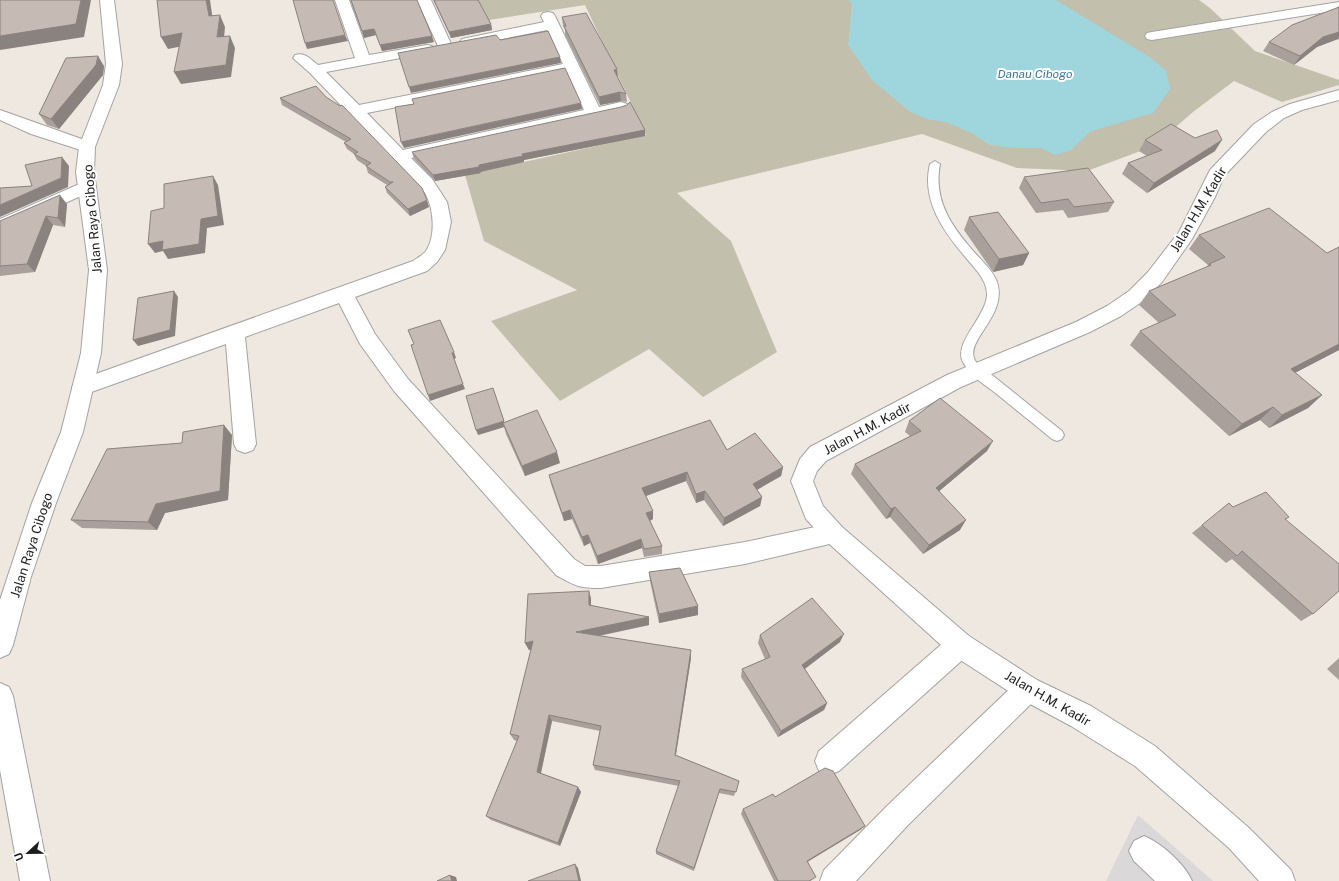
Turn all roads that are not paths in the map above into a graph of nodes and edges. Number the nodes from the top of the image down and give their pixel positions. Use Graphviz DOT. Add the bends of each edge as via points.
graph roads {
  1 [pos="107,0"];
  2 [pos="342,0"];
  3 [pos="424,0"];
  4 [pos="1339,6"];
  5 [pos="1152,36"];
  6 [pos="445,46"];
  7 [pos="300,58"];
  8 [pos="364,61"];
  9 [pos="572,67"];
  10 [pos="315,70"];
  11 [pos="1339,94"];
  12 [pos="621,107"];
  13 [pos="354,111"];
  14 [pos="593,112"];
  15 [pos="0,115"];
  16 [pos="87,147"];
  17 [pos="398,156"];
  18 [pos="935,164"];
  19 [pos="86,187"];
  20 [pos="0,226"];
  21 [pos="344,292"];
  22 [pos="235,332"];
  23 [pos="977,371"];
  24 [pos="83,387"];
  25 [pos="1057,435"];
  26 [pos="245,444"];
  27 [pos="834,534"];
  28 [pos="0,644"];
  29 [pos="960,644"];
  30 [pos="1028,689"];
  31 [pos="0,696"];
  32 [pos="829,761"];
  33 [pos="1144,851"];
  34 [pos="35,881"];
  35 [pos="834,881"];
  36 [pos="1177,881"];
  37 [pos="1280,881"];
  1 -- 16 [label="street, Jalan Raya Cibogo" via="114,64 111,85"];
  2 -- 8 [label="street"];
  3 -- 6 [label="street"];
  4 -- 5 [label="street"];
  6 -- 8 [label="street"];
  6 -- 9 [label="street" via="550,20"];
  7 -- 10 [label="street"];
  8 -- 10 [label="street"];
  9 -- 13 [label="street"];
  9 -- 14 [label="street"];
  10 -- 13 [label="street"];
  11 -- 23 [label="street, Jalan H.M. Kadir" via="1278,115 1260,128 1216,174 1186,235 1155,277 1136,296 1083,327"];
  12 -- 14 [label="street"];
  13 -- 17 [label="street"];
  14 -- 17 [label="street"];
  15 -- 16 [label="street"];
  16 -- 19 [label="street, Jalan Raya Cibogo"];
  17 -- 21 [label="street" via="436,195 442,219 438,244 432,255 420,266"];
  18 -- 23 [label="lane" via="933,194 941,214 960,243 986,273 992,285 992,304 967,349 970,364"];
  19 -- 20 [label="street"];
  19 -- 24 [label="street, Jalan Raya Cibogo" via="98,270 91,353"];
  21 -- 22 [label="street"];
  21 -- 27 [label="street" via="367,339 401,385 565,567 582,576 609,576 744,553"];
  22 -- 24 [label="street"];
  22 -- 26 [label="street"];
  23 -- 25 [label="lane"];
  23 -- 27 [label="street, Jalan H.M. Kadir" via="818,454 808,466 802,481 814,512"];
  24 -- 28 [label="street, Jalan Raya Cibogo" via="72,432 44,503"];
  27 -- 29 [label="street, Jalan H.M. Kadir"];
  29 -- 30 [label="street, Jalan H.M. Kadir"];
  29 -- 32 [label="street"];
  30 -- 35 [label="street"];
  30 -- 37 [label="street, Jalan H.M. Kadir" via="1081,716 1145,756 1239,838"];
  31 -- 34 [label="street"];
  33 -- 36 [label="street"];
}
